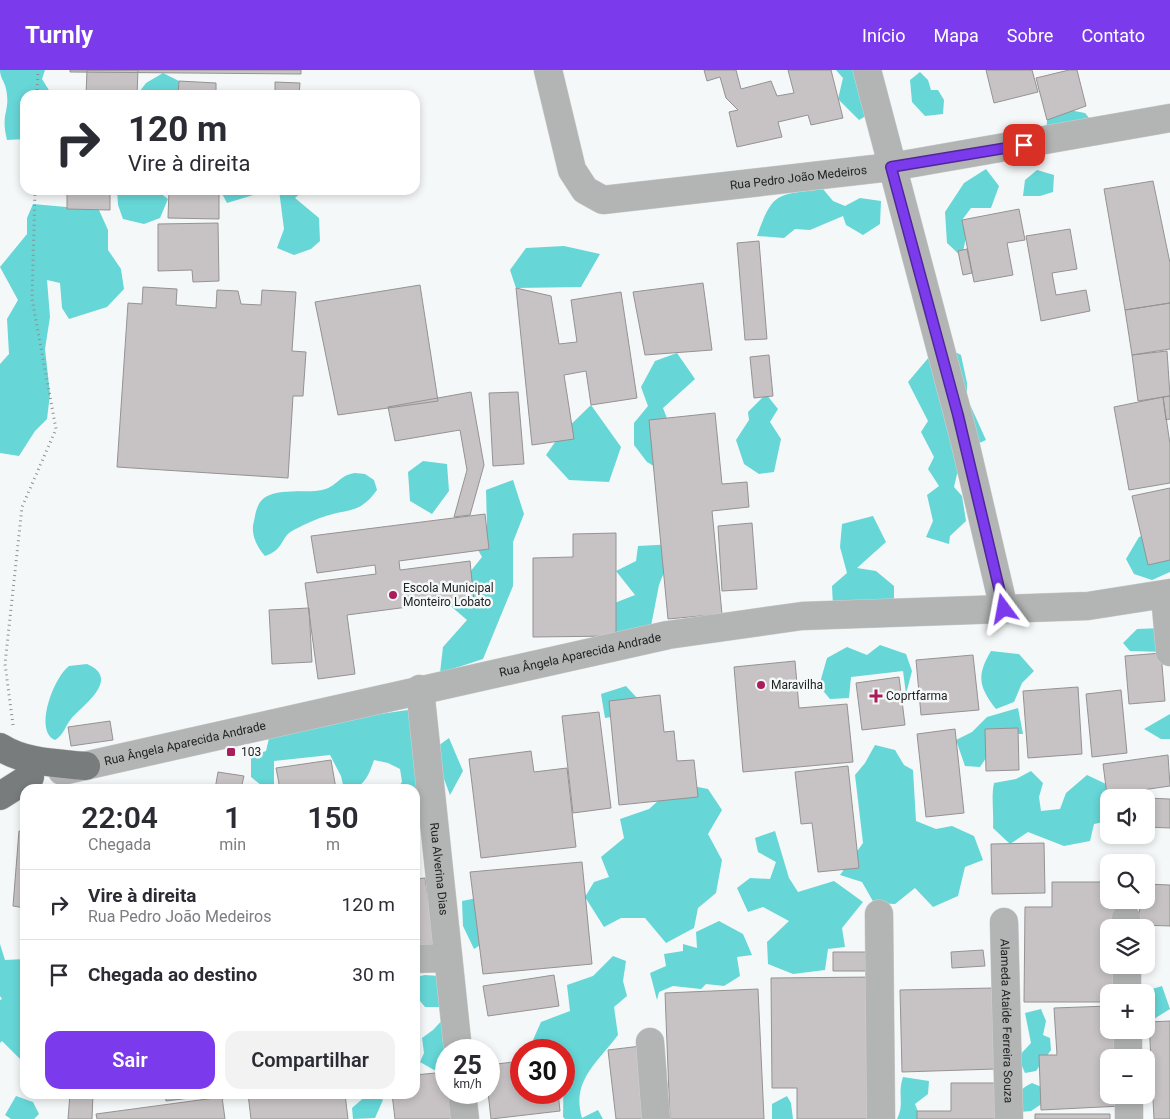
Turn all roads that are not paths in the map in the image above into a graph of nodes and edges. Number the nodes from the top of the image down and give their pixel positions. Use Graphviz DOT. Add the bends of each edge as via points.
graph roads {
  1 [pos="548,70"];
  2 [pos="867,70"];
  3 [pos="1170,118"];
  4 [pos="891,167"];
  5 [pos="1167,594"];
  6 [pos="1004,609"];
  7 [pos="1170,652"];
  8 [pos="420,689"];
  9 [pos="5,750"];
  10 [pos="86,766"];
  11 [pos="30,777"];
  12 [pos="0,784"];
  13 [pos="0,796"];
  14 [pos="879,914"];
  15 [pos="1004,922"];
  16 [pos="447,958"];
  17 [pos="420,959"];
  18 [pos="457,1039"];
  19 [pos="650,1042"];
  20 [pos="464,1104"];
  21 [pos="1129,1104"];
  22 [pos="466,1119"];
  23 [pos="656,1119"];
  24 [pos="881,1119"];
  25 [pos="1009,1119"];
  26 [pos="1129,1119"];
  1 -- 4 [label="street, Rua Pedro João Medeiros" via="572,170 585,190 602,200"];
  2 -- 4 [label="street"];
  3 -- 4 [label="street, Rua Pedro João Medeiros"];
  4 -- 6 [label="street" via="958,415"];
  5 -- 6 [label="street, Rua Ângela Aparecida Andrade" via="1088,606"];
  5 -- 7 [label="street"];
  6 -- 8 [label="street, Rua Ângela Aparecida Andrade" via="802,616 668,635"];
  8 -- 10 [label="street, Rua Ângela Aparecida Andrade"];
  8 -- 16 [label="street, Rua Alverina Dias"];
  9 -- 10 [label="main road" via="44,762"];
  10 -- 11 [label="street, Rua Ângela Aparecida Andrade"];
  11 -- 12 [label="street, Rua Ângela Aparecida Andrade"];
  11 -- 13 [label="main road"];
  14 -- 24 [label="street"];
  15 -- 25 [label="street, Alameda Ataíde Ferreira Souza"];
  16 -- 17 [label="street"];
  16 -- 18 [label="street, Rua Alverina Dias"];
  19 -- 23 [label="street"];
  20 -- 22 [label="street"];
  21 -- 26 [label="street"];
}
